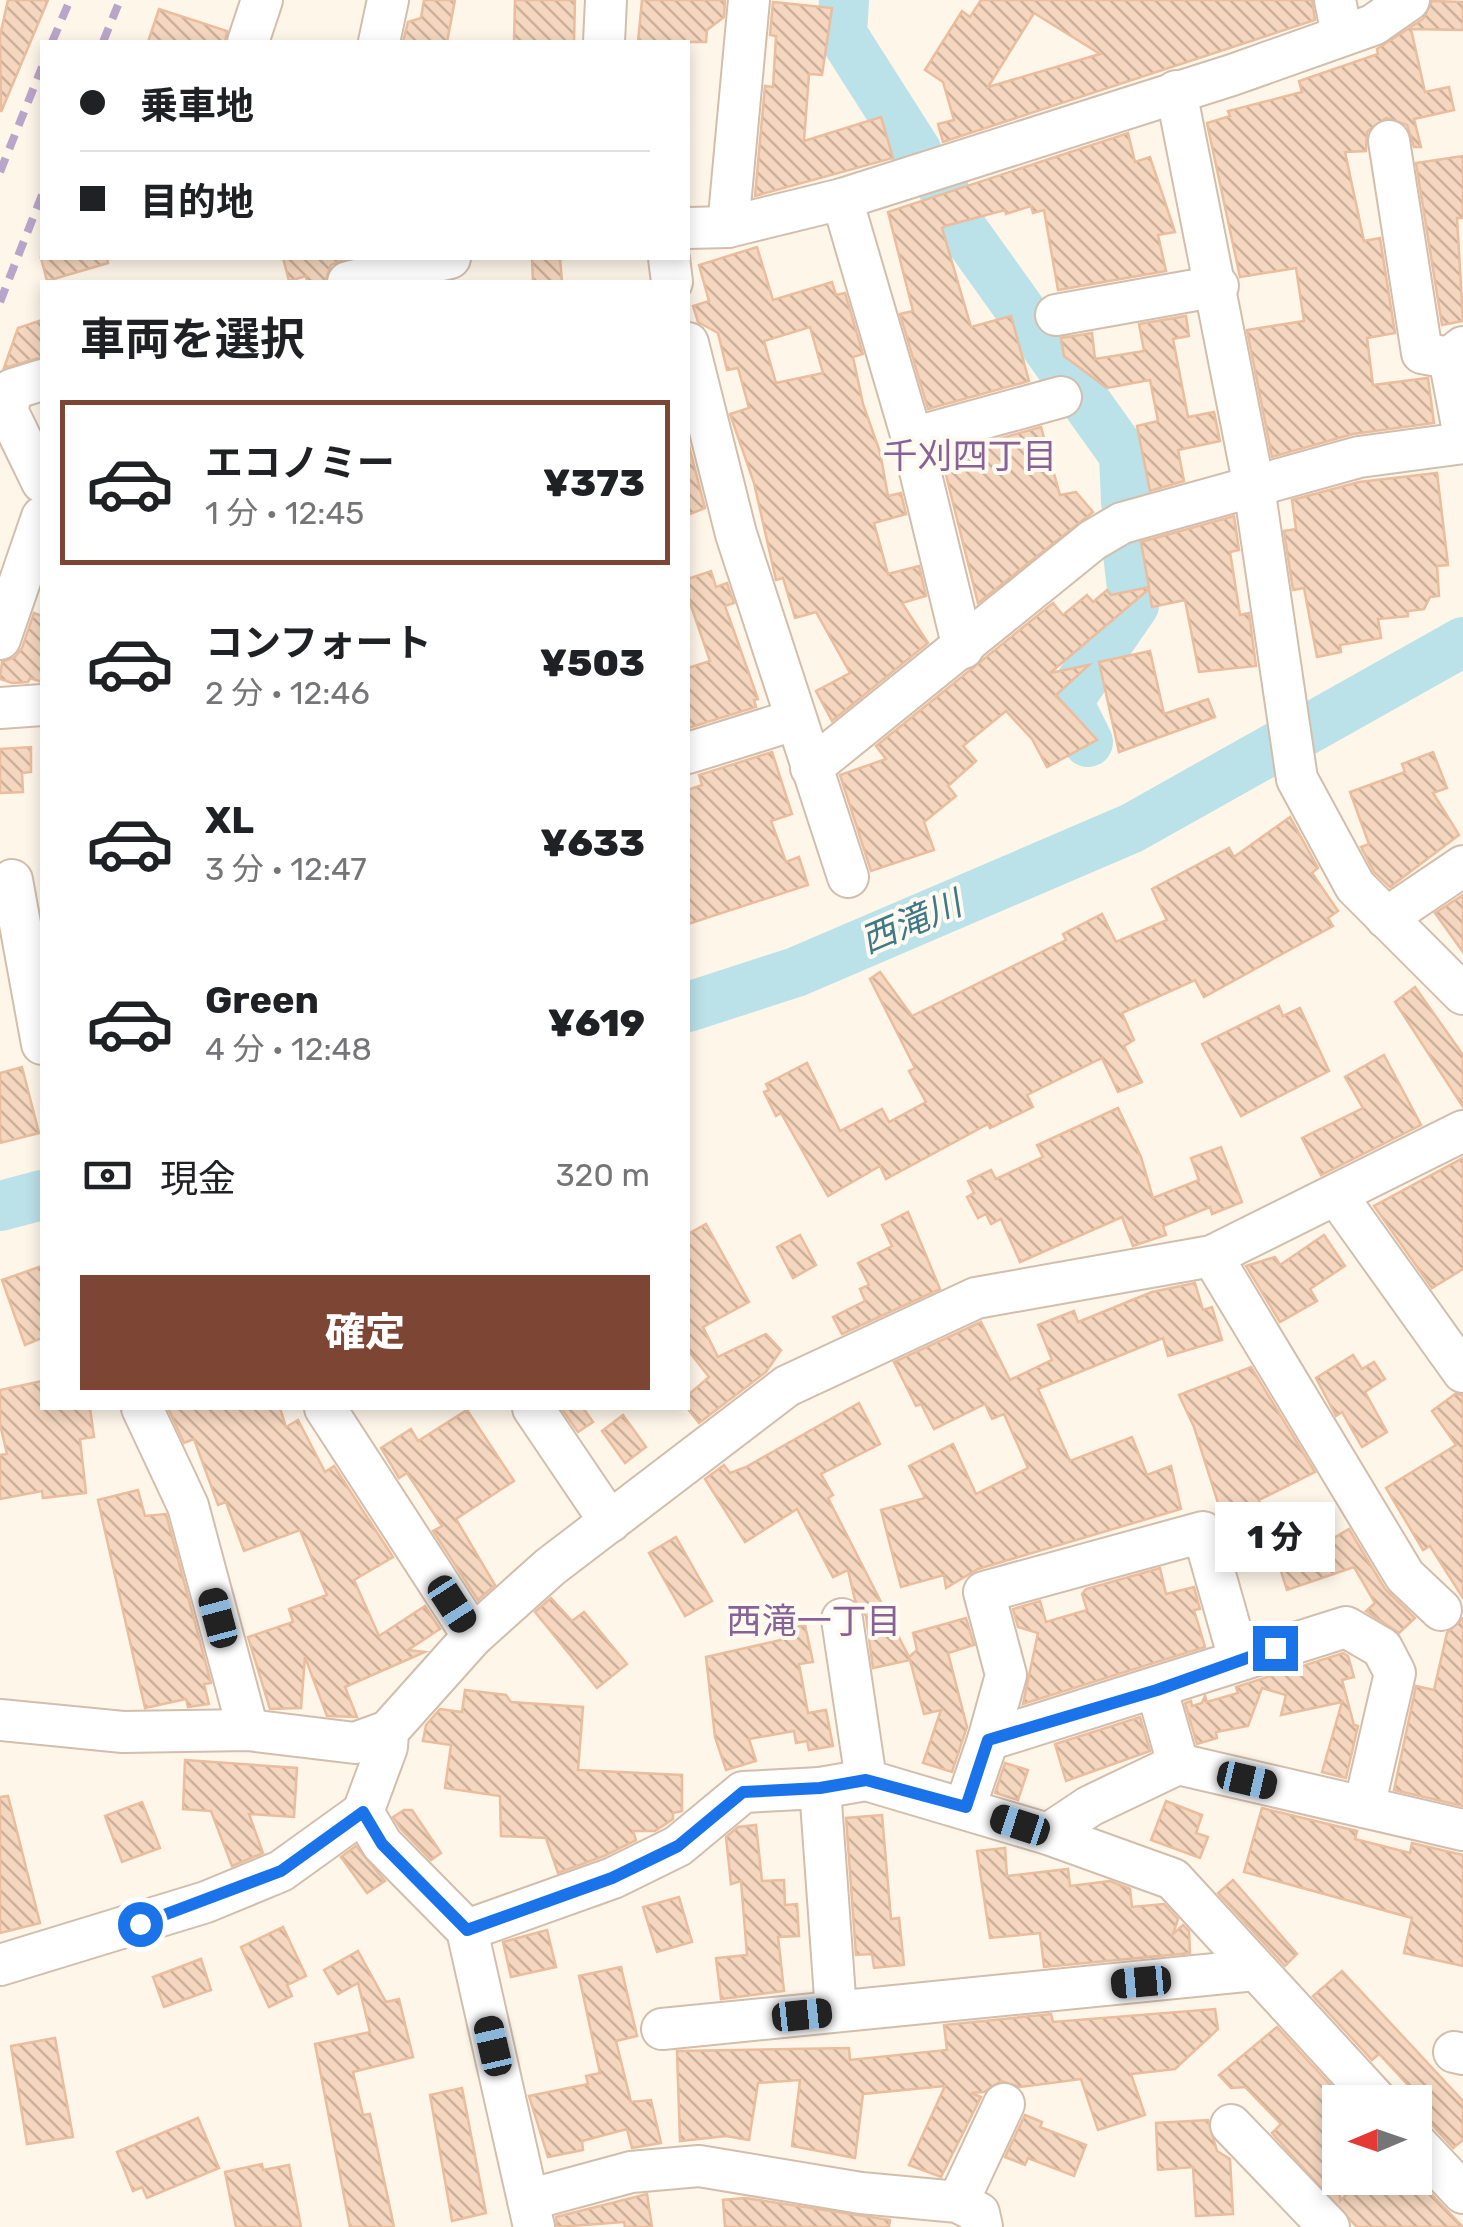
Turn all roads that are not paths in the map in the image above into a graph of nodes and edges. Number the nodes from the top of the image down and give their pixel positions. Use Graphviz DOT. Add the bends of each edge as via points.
graph roads {
  1 [pos="262,0"];
  2 [pos="388,0"];
  3 [pos="606,0"];
  4 [pos="750,0"];
  5 [pos="1408,0"];
  6 [pos="1338,18"];
  7 [pos="249,40"];
  8 [pos="379,40"];
  9 [pos="604,40"];
  10 [pos="1176,91"];
  11 [pos="1389,141"];
  12 [pos="842,199"];
  13 [pos="728,227"];
  14 [pos="690,228"];
  15 [pos="438,260"];
  16 [pos="363,272"];
  17 [pos="1218,286"];
  18 [pos="1056,315"];
  19 [pos="690,350"];
  20 [pos="1456,352"];
  21 [pos="40,381"];
  22 [pos="1061,397"];
  23 [pos="1463,431"];
  24 [pos="912,438"];
  25 [pos="1463,443"];
  26 [pos="40,478"];
  27 [pos="1254,487"];
  28 [pos="40,523"];
  29 [pos="0,638"];
  30 [pos="963,648"];
  31 [pos="40,705"];
  32 [pos="0,708"];
  33 [pos="794,720"];
  34 [pos="690,752"];
  35 [pos="812,768"];
  36 [pos="1463,866"];
  37 [pos="848,877"];
  38 [pos="18,880"];
  39 [pos="1386,918"];
  40 [pos="1463,994"];
  41 [pos="40,1030"];
  42 [pos="1463,1130"];
  43 [pos="1337,1196"];
  44 [pos="1212,1256"];
  45 [pos="1463,1372"];
  46 [pos="143,1410"];
  47 [pos="326,1410"];
  48 [pos="534,1410"];
  49 [pos="610,1522"];
  50 [pos="1441,1610"];
  51 [pos="842,1619"];
  52 [pos="472,1636"];
  53 [pos="1239,1658"];
  54 [pos="1157,1690"];
  55 [pos="0,1720"];
  56 [pos="248,1730"];
  57 [pos="388,1731"];
  58 [pos="988,1740"];
  59 [pos="1178,1764"];
  60 [pos="866,1780"];
  61 [pos="820,1788"];
  62 [pos="1364,1806"];
  63 [pos="966,1807"];
  64 [pos="363,1812"];
  65 [pos="1463,1830"];
  66 [pos="1048,1834"];
  67 [pos="467,1930"];
  68 [pos="0,1965"];
  69 [pos="1255,1970"];
  70 [pos="836,2011"];
  71 [pos="662,2029"];
  72 [pos="1362,2085"];
  73 [pos="1004,2104"];
  74 [pos="1231,2126"];
  75 [pos="1432,2160"];
  76 [pos="1463,2193"];
  77 [pos="531,2214"];
  78 [pos="970,2214"];
  79 [pos="1330,2227"];
  1 -- 7 [label="street"];
  2 -- 8 [label="street"];
  3 -- 9 [label="street"];
  4 -- 13 [label="street"];
  5 -- 6 [label="street" via="1372,25"];
  6 -- 10 [label="street"];
  10 -- 12 [label="street"];
  10 -- 17 [label="street"];
  11 -- 20 [label="street" via="1422,353"];
  12 -- 13 [label="street"];
  12 -- 24 [label="street"];
  13 -- 14 [label="street"];
  15 -- 16 [label="street"];
  17 -- 18 [label="street"];
  17 -- 27 [label="street"];
  19 -- 33 [label="street" via="736,534"];
  20 -- 23 [label="street"];
  21 -- 26 [label="street" via="14,389 7,410"];
  22 -- 24 [label="street"];
  24 -- 30 [label="street"];
  25 -- 27 [label="street" via="1359,457"];
  27 -- 30 [label="street" via="1122,523"];
  27 -- 39 [label="street" via="1297,779 1339,862"];
  28 -- 29 [label="street"];
  30 -- 35 [label="street"];
  31 -- 32 [label="street"];
  33 -- 34 [label="street"];
  33 -- 35 [label="street"];
  35 -- 37 [label="street"];
  36 -- 39 [label="street"];
  38 -- 41 [label="street"];
  39 -- 40 [label="street"];
  42 -- 43 [label="street"];
  43 -- 44 [label="street"];
  43 -- 45 [label="street"];
  44 -- 49 [label="street" via="976,1298 786,1386"];
  44 -- 50 [label="street" via="1405,1576"];
  46 -- 56 [label="street" via="188,1506"];
  47 -- 52 [label="street"];
  48 -- 49 [label="street"];
  49 -- 52 [label="street"];
  51 -- 60 [label="street"];
  52 -- 57 [label="street"];
  53 -- 54 [label="street"];
  53 -- 58 [label="street" via="1203,1532 984,1592 1006,1675"];
  53 -- 62 [label="street" via="1346,1627 1382,1648 1395,1673"];
  54 -- 58 [label="street"];
  54 -- 59 [label="street"];
  55 -- 56 [label="street" via="123,1732"];
  56 -- 57 [label="street" via="354,1743"];
  57 -- 64 [label="street"];
  58 -- 63 [label="street"];
  59 -- 62 [label="street"];
  59 -- 66 [label="street"];
  60 -- 61 [label="street"];
  60 -- 63 [label="street"];
  61 -- 67 [label="street" via="743,1792 662,1854"];
  61 -- 70 [label="street"];
  62 -- 65 [label="street"];
  63 -- 66 [label="street"];
  64 -- 67 [label="street" via="382,1844"];
  64 -- 68 [label="street" via="281,1871 206,1902"];
  66 -- 69 [label="street" via="1173,1879"];
  67 -- 77 [label="street"];
  69 -- 70 [label="street"];
  69 -- 72 [label="street"];
  70 -- 71 [label="street"];
  73 -- 78 [label="street"];
  74 -- 79 [label="street"];
  75 -- 76 [label="street"];
  77 -- 78 [label="street" via="631,2172 700,2166"];
}
